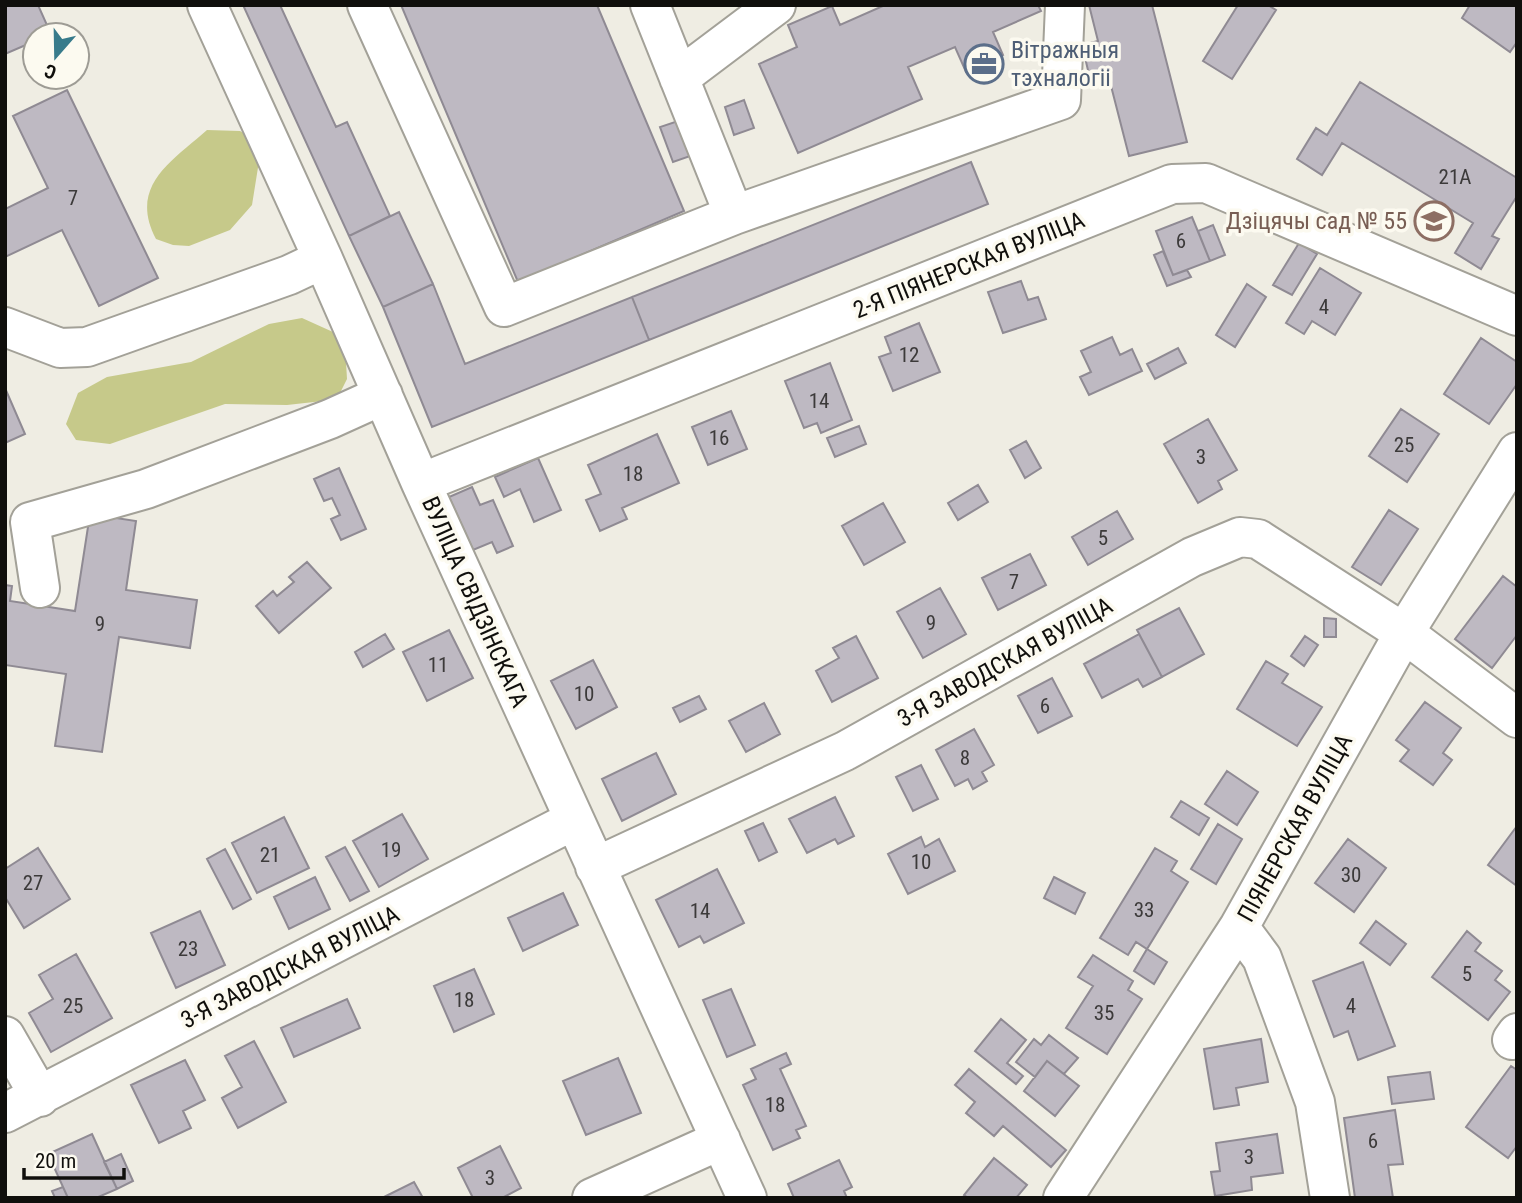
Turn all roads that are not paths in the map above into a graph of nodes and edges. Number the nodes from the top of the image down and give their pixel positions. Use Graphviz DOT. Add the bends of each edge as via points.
graph roads {
  1 [pos="207,5"];
  2 [pos="367,5"];
  3 [pos="650,5"];
  4 [pos="776,5"];
  5 [pos="1065,5"];
  6 [pos="679,78"];
  7 [pos="734,215"];
  8 [pos="323,259"];
  9 [pos="1517,316"];
  10 [pos="5,327"];
  11 [pos="383,395"];
  12 [pos="1517,452"];
  13 [pos="421,483"];
  14 [pos="40,588"];
  15 [pos="1404,634"];
  16 [pos="1517,718"];
  17 [pos="574,820"];
  18 [pos="595,867"];
  19 [pos="1239,927"];
  20 [pos="5,1035"];
  21 [pos="40,1097"];
  22 [pos="5,1113"];
  23 [pos="720,1139"];
  24 [pos="592,1198"];
  25 [pos="747,1198"];
  26 [pos="1063,1198"];
  27 [pos="1330,1198"];
  1 -- 8 [label="street, ВУЛІЦА СВІДЗІНСКАГА"];
  2 -- 7 [label="street" via="505,307"];
  3 -- 6 [label="street"];
  4 -- 6 [label="street"];
  5 -- 7 [label="street" via="1061,100"];
  6 -- 7 [label="street"];
  8 -- 10 [label="street" via="87,347 60,348"];
  8 -- 11 [label="street, ВУЛІЦА СВІДЗІНСКАГА"];
  9 -- 13 [label="street, 2-Я ПІЯНЕРСКАЯ ВУЛІЦА" via="1206,183 1172,184"];
  11 -- 13 [label="street, ВУЛІЦА СВІДЗІНСКАГА"];
  11 -- 14 [label="street" via="146,488 30,522"];
  12 -- 15 [label="street, ПІЯНЕРСКАЯ ВУЛІЦА"];
  13 -- 17 [label="street, ВУЛІЦА СВІДЗІНСКАГА"];
  15 -- 16 [label="street, 3-Я ЗАВОДСКАЯ ВУЛІЦА"];
  15 -- 18 [label="street, 3-Я ЗАВОДСКАЯ ВУЛІЦА" via="1258,539 1240,537 1192,557 845,751"];
  15 -- 19 [label="street, ПІЯНЕРСКАЯ ВУЛІЦА"];
  17 -- 18 [label="street, ВУЛІЦА СВІДЗІНСКАГА"];
  17 -- 21 [label="street, 3-Я ЗАВОДСКАЯ ВУЛІЦА"];
  18 -- 23 [label="street, ВУЛІЦА СВІДЗІНСКАГА"];
  19 -- 26 [label="street, ПІЯНЕРСКАЯ ВУЛІЦА"];
  19 -- 27 [label="street" via="1262,958 1315,1102"];
  20 -- 21 [label="street"];
  21 -- 22 [label="street, 3-Я ЗАВОДСКАЯ ВУЛІЦА"];
  23 -- 24 [label="street"];
  23 -- 25 [label="street, ВУЛІЦА СВІДЗІНСКАГА"];
}
